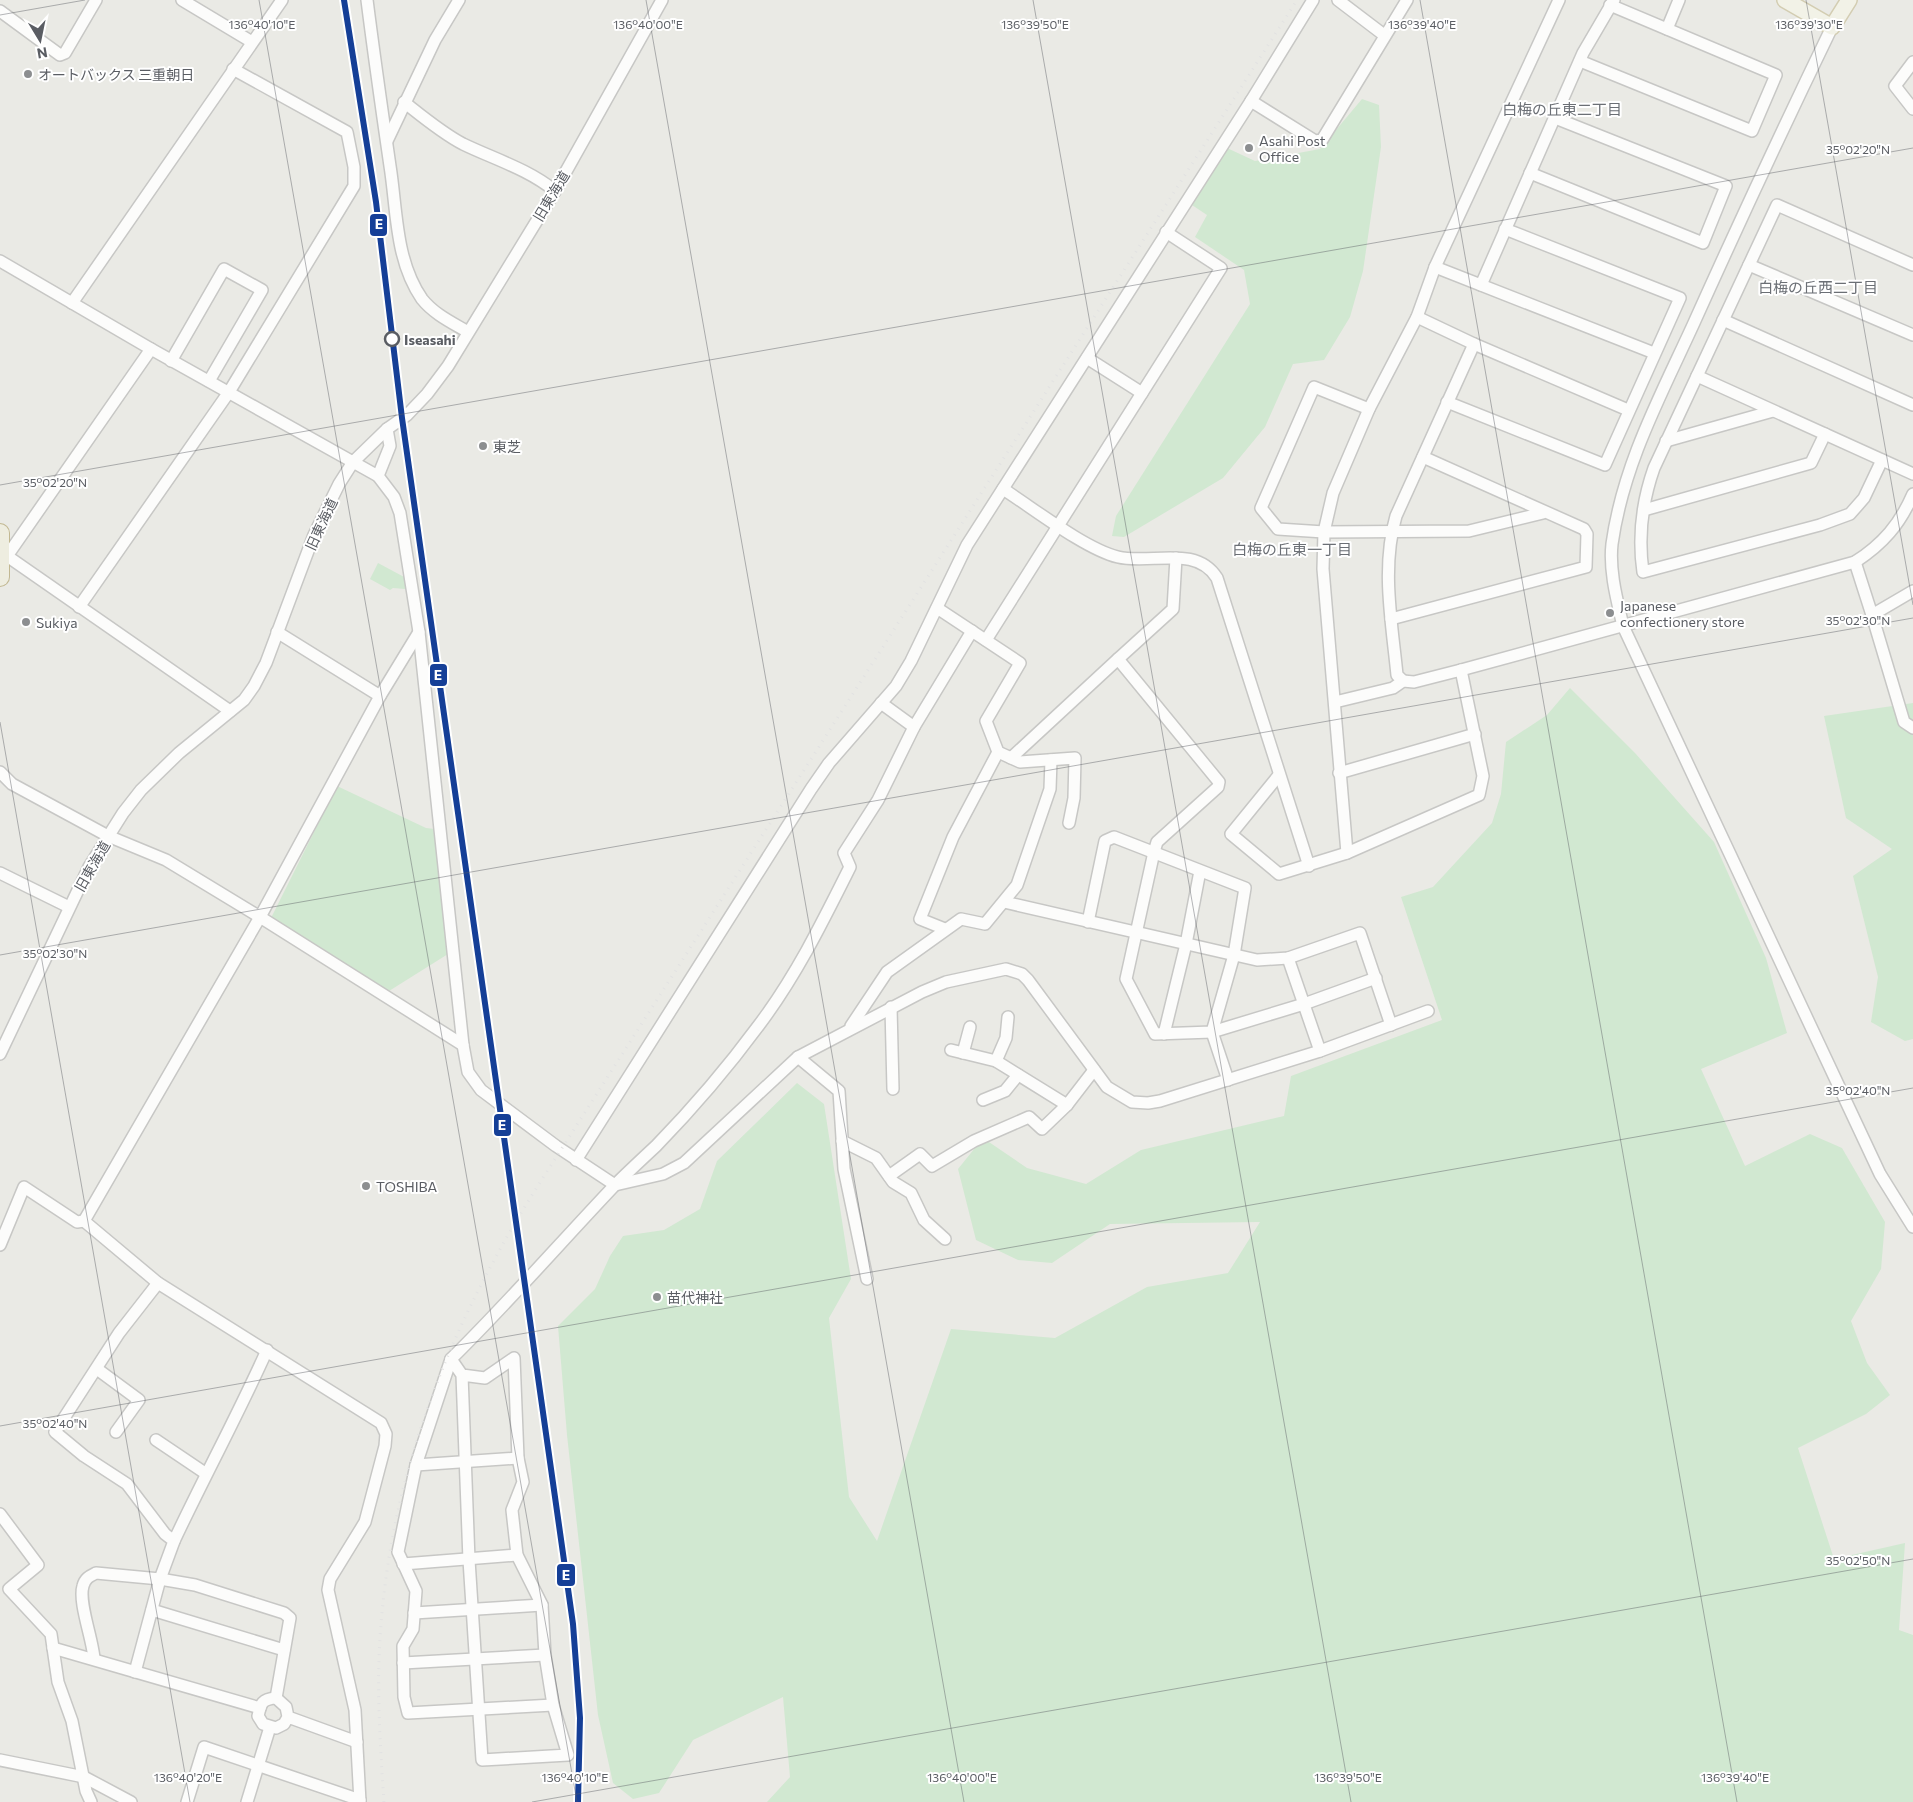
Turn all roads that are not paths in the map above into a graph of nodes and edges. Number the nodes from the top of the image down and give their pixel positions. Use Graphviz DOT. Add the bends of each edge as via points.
graph roads {
  1 [pos="96,0"];
  2 [pos="182,0"];
  3 [pos="282,0"];
  4 [pos="367,0"];
  5 [pos="459,0"];
  6 [pos="662,0"];
  7 [pos="1313,0"];
  8 [pos="1338,0"];
  9 [pos="1407,0"];
  10 [pos="1559,0"];
  11 [pos="1679,0"];
  12 [pos="1785,0"];
  13 [pos="1849,0"];
  14 [pos="1612,3"];
  15 [pos="0,11"];
  16 [pos="1832,27"];
  17 [pos="1667,29"];
  18 [pos="1384,35"];
  19 [pos="252,42"];
  20 [pos="1580,60"];
  21 [pos="1913,62"];
  22 [pos="233,69"];
  23 [pos="1251,101"];
  24 [pos="404,102"];
  25 [pos="1913,109"];
  26 [pos="1554,118"];
  27 [pos="386,143"];
  28 [pos="1530,173"];
  29 [pos="555,191"];
  30 [pos="1505,229"];
  31 [pos="1166,232"];
  32 [pos="0,261"];
  33 [pos="1749,265"];
  34 [pos="1913,265"];
  35 [pos="1435,267"];
  36 [pos="1481,285"];
  37 [pos="72,303"];
  38 [pos="1417,317"];
  39 [pos="1723,320"];
  40 [pos="468,332"];
  41 [pos="1913,335"];
  42 [pos="1474,344"];
  43 [pos="151,349"];
  44 [pos="1654,353"];
  45 [pos="1087,358"];
  46 [pos="171,361"];
  47 [pos="1697,376"];
  48 [pos="209,381"];
  49 [pos="229,392"];
  50 [pos="1142,393"];
  51 [pos="1447,402"];
  52 [pos="1913,405"];
  53 [pos="1369,409"];
  54 [pos="1628,410"];
  55 [pos="1773,410"];
  56 [pos="387,429"];
  57 [pos="1825,434"];
  58 [pos="1666,442"];
  59 [pos="1423,457"];
  60 [pos="1882,460"];
  61 [pos="353,462"];
  62 [pos="1913,474"];
  63 [pos="378,476"];
  64 [pos="1003,489"];
  65 [pos="1913,494"];
  66 [pos="1644,510"];
  67 [pos="1544,513"];
  68 [pos="1058,525"];
  69 [pos="1324,532"];
  70 [pos="1391,532"];
  71 [pos="0,533"];
  72 [pos="4,557"];
  73 [pos="1176,558"];
  74 [pos="1855,562"];
  75 [pos="0,577"];
  76 [pos="1912,594"];
  77 [pos="79,607"];
  78 [pos="937,608"];
  79 [pos="1872,615"];
  80 [pos="1391,619"];
  81 [pos="1623,626"];
  82 [pos="972,631"];
  83 [pos="277,632"];
  84 [pos="419,632"];
  85 [pos="986,640"];
  86 [pos="1118,659"];
  87 [pos="1461,670"];
  88 [pos="1403,681"];
  89 [pos="380,696"];
  90 [pos="1335,702"];
  91 [pos="881,703"];
  92 [pos="230,712"];
  93 [pos="914,727"];
  94 [pos="1913,728"];
  95 [pos="1475,734"];
  96 [pos="998,752"];
  97 [pos="1011,758"];
  98 [pos="1051,760"];
  99 [pos="0,772"];
  100 [pos="1339,773"];
  101 [pos="1279,775"];
  102 [pos="1069,823"];
  103 [pos="108,836"];
  104 [pos="1154,852"];
  105 [pos="1347,854"];
  106 [pos="1309,866"];
  107 [pos="1200,871"];
  108 [pos="0,873"];
  109 [pos="1004,902"];
  110 [pos="69,907"];
  111 [pos="260,917"];
  112 [pos="1088,922"];
  113 [pos="1365,925"];
  114 [pos="945,929"];
  115 [pos="1136,932"];
  116 [pos="1350,937"];
  117 [pos="1186,944"];
  118 [pos="1234,955"];
  119 [pos="1288,958"];
  120 [pos="1376,978"];
  121 [pos="1304,1004"];
  122 [pos="891,1007"];
  123 [pos="1428,1011"];
  124 [pos="1008,1017"];
  125 [pos="1390,1025"];
  126 [pos="970,1027"];
  127 [pos="850,1028"];
  128 [pos="1212,1032"];
  129 [pos="1164,1034"];
  130 [pos="463,1045"];
  131 [pos="950,1050"];
  132 [pos="1320,1051"];
  133 [pos="963,1053"];
  134 [pos="0,1054"];
  135 [pos="798,1056"];
  136 [pos="996,1061"];
  137 [pos="1094,1070"];
  138 [pos="1018,1075"];
  139 [pos="1228,1080"];
  140 [pos="893,1089"];
  141 [pos="983,1100"];
  142 [pos="1067,1105"];
  143 [pos="842,1141"];
  144 [pos="576,1160"];
  145 [pos="889,1176"];
  146 [pos="615,1185"];
  147 [pos="84,1221"];
  148 [pos="1913,1227"];
  149 [pos="945,1239"];
  150 [pos="0,1245"];
  151 [pos="867,1279"];
  152 [pos="158,1283"];
  153 [pos="267,1350"];
  154 [pos="452,1360"];
  155 [pos="97,1369"];
  156 [pos="462,1375"];
  157 [pos="116,1432"];
  158 [pos="156,1440"];
  159 [pos="518,1458"];
  160 [pos="465,1460"];
  161 [pos="416,1465"];
  162 [pos="205,1473"];
  163 [pos="0,1514"];
  164 [pos="174,1541"];
  165 [pos="517,1555"];
  166 [pos="469,1560"];
  167 [pos="403,1564"];
  168 [pos="160,1579"];
  169 [pos="542,1604"];
  170 [pos="472,1609"];
  171 [pos="152,1610"];
  172 [pos="414,1613"];
  173 [pos="53,1648"];
  174 [pos="284,1650"];
  175 [pos="545,1654"];
  176 [pos="476,1658"];
  177 [pos="94,1659"];
  178 [pos="403,1663"];
  179 [pos="135,1672"];
  180 [pos="276,1698"];
  181 [pos="553,1705"];
  182 [pos="260,1708"];
  183 [pos="479,1709"];
  184 [pos="288,1717"];
  185 [pos="270,1727"];
  186 [pos="357,1742"];
  187 [pos="0,1760"];
  188 [pos="259,1764"];
  189 [pos="84,1777"];
  190 [pos="360,1801"];
  191 [pos="91,1802"];
  192 [pos="131,1802"];
  193 [pos="187,1802"];
  194 [pos="247,1802"];
  1 -- 15 [label="street" via="65,53 60,55"];
  2 -- 19 [label="street"];
  3 -- 19 [label="street"];
  4 -- 27 [label="street"];
  5 -- 24 [label="street"];
  6 -- 29 [label="street, 旧東海道"];
  7 -- 23 [label="street"];
  8 -- 18 [label="street"];
  9 -- 18 [label="street"];
  10 -- 35 [label="street"];
  11 -- 17 [label="street"];
  12 -- 16 [label="main road"];
  13 -- 16 [label="main road"];
  14 -- 17 [label="street"];
  14 -- 20 [label="street"];
  16 -- 81 [label="street" via="1632,459 1612,547 1614,589"];
  17 -- 20 [label="street" via="1776,75 1752,131"];
  18 -- 23 [label="street" via="1322,140 1315,142"];
  19 -- 22 [label="street"];
  20 -- 26 [label="street"];
  21 -- 25 [label="street" via="1896,86"];
  22 -- 37 [label="street"];
  22 -- 49 [label="street" via="347,132 354,186"];
  23 -- 31 [label="street"];
  24 -- 27 [label="street"];
  24 -- 29 [label="street" via="462,143 541,180"];
  26 -- 28 [label="street"];
  26 -- 28 [label="street" via="1726,186 1703,242"];
  27 -- 40 [label="street" via="394,218 405,263 422,298 438,315"];
  28 -- 30 [label="street"];
  29 -- 40 [label="street, 旧東海道"];
  30 -- 36 [label="street"];
  30 -- 44 [label="street" via="1680,298"];
  31 -- 45 [label="street"];
  31 -- 50 [label="street" via="1221,268"];
  32 -- 37 [label="street"];
  33 -- 34 [label="street" via="1777,205"];
  33 -- 39 [label="street"];
  33 -- 41 [label="street"];
  35 -- 36 [label="street"];
  35 -- 38 [label="street"];
  36 -- 44 [label="street"];
  37 -- 43 [label="street"];
  38 -- 42 [label="street"];
  38 -- 53 [label="street"];
  39 -- 47 [label="street"];
  39 -- 52 [label="street"];
  40 -- 56 [label="street, 旧東海道" via="427,394 407,415"];
  42 -- 51 [label="street"];
  42 -- 54 [label="street"];
  43 -- 46 [label="street"];
  43 -- 72 [label="street"];
  44 -- 54 [label="street"];
  45 -- 50 [label="street"];
  45 -- 64 [label="street"];
  46 -- 48 [label="street"];
  46 -- 48 [label="street" via="224,269 262,290"];
  47 -- 55 [label="street"];
  47 -- 58 [label="street"];
  48 -- 49 [label="street"];
  49 -- 61 [label="street"];
  49 -- 77 [label="street"];
  50 -- 68 [label="street"];
  51 -- 54 [label="street" via="1605,465"];
  51 -- 59 [label="street"];
  53 -- 69 [label="street" via="1333,493"];
  53 -- 69 [label="street" via="1314,387 1261,508 1278,528"];
  55 -- 57 [label="street"];
  55 -- 58 [label="street"];
  56 -- 61 [label="street, 旧東海道"];
  56 -- 63 [label="street" via="390,446"];
  57 -- 60 [label="street"];
  57 -- 66 [label="street" via="1811,462"];
  58 -- 66 [label="street" via="1646,491"];
  59 -- 67 [label="street"];
  59 -- 70 [label="street"];
  60 -- 62 [label="street"];
  60 -- 66 [label="street" via="1864,498 1850,514 1643,572 1640,550"];
  61 -- 63 [label="street"];
  61 -- 83 [label="street, 旧東海道" via="314,535"];
  63 -- 84 [label="street" via="394,497 400,513"];
  64 -- 68 [label="street"];
  64 -- 78 [label="street" via="967,545"];
  65 -- 74 [label="street" via="1890,534 1873,551"];
  67 -- 70 [label="street" via="1470,531"];
  67 -- 80 [label="street" via="1584,529 1587,534 1586,567"];
  68 -- 73 [label="street" via="1117,557 1136,560"];
  68 -- 85 [label="street"];
  69 -- 70 [label="street"];
  69 -- 90 [label="street" via="1323,569"];
  70 -- 80 [label="street" via="1388,582"];
  71 -- 72 [label="highway"];
  72 -- 75 [label="highway"];
  72 -- 77 [label="street"];
  73 -- 86 [label="street" via="1173,609"];
  73 -- 101 [label="street" via="1201,561 1217,578"];
  74 -- 79 [label="street"];
  74 -- 81 [label="street"];
  76 -- 79 [label="street"];
  77 -- 92 [label="street"];
  78 -- 82 [label="street"];
  78 -- 91 [label="street" via="901,677"];
  79 -- 94 [label="street" via="1904,722"];
  80 -- 88 [label="street" via="1397,675"];
  81 -- 87 [label="street"];
  81 -- 148 [label="street" via="1880,1174"];
  82 -- 85 [label="street"];
  82 -- 93 [label="street"];
  83 -- 89 [label="street"];
  83 -- 92 [label="street, 旧東海道" via="254,686"];
  84 -- 89 [label="street"];
  84 -- 130 [label="street"];
  85 -- 96 [label="street" via="1020,663 986,721"];
  86 -- 97 [label="street"];
  86 -- 104 [label="street" via="1219,782 1218,787 1157,842"];
  87 -- 88 [label="street" via="1414,682"];
  87 -- 95 [label="street"];
  88 -- 90 [label="street" via="1394,688"];
  89 -- 111 [label="street"];
  90 -- 100 [label="street"];
  91 -- 93 [label="street"];
  91 -- 144 [label="street" via="811,789"];
  92 -- 103 [label="street, 旧東海道" via="141,790"];
  93 -- 146 [label="street" via="878,800 844,853 850,867 828,911 760,1024 656,1145"];
  95 -- 100 [label="street"];
  95 -- 105 [label="street" via="1483,776 1479,795"];
  96 -- 97 [label="street"];
  96 -- 114 [label="street" via="953,838 920,919"];
  97 -- 98 [label="street" via="1020,762"];
  98 -- 102 [label="street" via="1075,758 1074,798"];
  98 -- 109 [label="street" via="1050,789 1017,885"];
  99 -- 103 [label="street" via="12,784"];
  100 -- 105 [label="street"];
  101 -- 106 [label="street"];
  101 -- 106 [label="street" via="1230,834 1279,874"];
  103 -- 110 [label="street, 旧東海道"];
  103 -- 111 [label="street" via="166,860"];
  104 -- 107 [label="street"];
  104 -- 112 [label="street" via="1114,837 1105,841"];
  104 -- 115 [label="street"];
  105 -- 106 [label="street"];
  107 -- 117 [label="street"];
  107 -- 118 [label="street" via="1245,888"];
  108 -- 110 [label="street"];
  109 -- 112 [label="street"];
  109 -- 114 [label="street" via="985,924 961,919"];
  110 -- 134 [label="street, 旧東海道"];
  111 -- 130 [label="street"];
  111 -- 147 [label="street"];
  112 -- 115 [label="street"];
  113 -- 116 [label="street" via="1351,930"];
  114 -- 127 [label="street" via="887,972"];
  115 -- 117 [label="street"];
  115 -- 129 [label="street" via="1126,979 1155,1034"];
  116 -- 119 [label="street"];
  116 -- 120 [label="street" via="1360,933"];
  117 -- 118 [label="street"];
  117 -- 129 [label="street"];
  118 -- 119 [label="street" via="1257,960"];
  118 -- 128 [label="street"];
  119 -- 121 [label="street"];
  120 -- 121 [label="street"];
  120 -- 125 [label="street"];
  121 -- 128 [label="street"];
  121 -- 132 [label="street"];
  122 -- 127 [label="street"];
  122 -- 137 [label="street" via="946,982 1013,970 1028,980"];
  122 -- 140 [label="street"];
  123 -- 125 [label="street"];
  124 -- 136 [label="street" via="1006,1038"];
  125 -- 132 [label="street"];
  126 -- 133 [label="street"];
  127 -- 135 [label="street"];
  128 -- 129 [label="street"];
  128 -- 139 [label="street"];
  130 -- 144 [label="street" via="468,1072 481,1090"];
  131 -- 133 [label="street"];
  132 -- 139 [label="street"];
  133 -- 136 [label="street"];
  135 -- 143 [label="street" via="839,1091"];
  135 -- 146 [label="street" via="684,1162 664,1174"];
  136 -- 138 [label="street"];
  137 -- 139 [label="street" via="1107,1088 1132,1102 1160,1101"];
  137 -- 142 [label="street"];
  138 -- 141 [label="street" via="1005,1091"];
  138 -- 142 [label="street"];
  142 -- 145 [label="street" via="1042,1129 1029,1118 974,1141 932,1166 920,1154"];
  143 -- 145 [label="street" via="876,1158"];
  143 -- 151 [label="street" via="844,1169"];
  144 -- 146 [label="street"];
  145 -- 149 [label="street" via="910,1193 924,1220"];
  146 -- 154 [label="street"];
  147 -- 150 [label="street" via="77,1222 24,1187"];
  147 -- 152 [label="street"];
  152 -- 153 [label="street"];
  152 -- 155 [label="street"];
  153 -- 162 [label="street" via="236,1420"];
  153 -- 186 [label="street" via="381,1423 386,1434 365,1522 330,1579 328,1590 355,1710"];
  154 -- 156 [label="street"];
  154 -- 161 [label="street"];
  155 -- 157 [label="street" via="139,1400"];
  155 -- 164 [label="street" via="55,1432 127,1484"];
  156 -- 159 [label="street" via="485,1378 514,1358"];
  156 -- 160 [label="street"];
  158 -- 162 [label="street"];
  159 -- 160 [label="street"];
  159 -- 165 [label="street" via="523,1482 512,1510"];
  160 -- 161 [label="street"];
  160 -- 166 [label="street"];
  161 -- 167 [label="street" via="398,1552"];
  162 -- 164 [label="street"];
  163 -- 173 [label="street" via="38,1565 9,1589 50,1634"];
  164 -- 168 [label="street"];
  165 -- 166 [label="street"];
  165 -- 169 [label="street"];
  166 -- 167 [label="street"];
  166 -- 170 [label="street"];
  167 -- 172 [label="street" via="416,1591"];
  168 -- 171 [label="street"];
  168 -- 174 [label="street" via="195,1585 284,1613 290,1618"];
  168 -- 177 [label="street" via="96,1573 88,1577 82,1597"];
  169 -- 170 [label="street"];
  169 -- 175 [label="street"];
  170 -- 172 [label="street"];
  170 -- 176 [label="street"];
  171 -- 174 [label="street"];
  171 -- 179 [label="street"];
  172 -- 178 [label="street" via="413,1629 403,1646"];
  173 -- 177 [label="street"];
  173 -- 189 [label="street" via="58,1682 72,1721"];
  174 -- 180 [label="street"];
  175 -- 176 [label="street"];
  175 -- 181 [label="street"];
  176 -- 178 [label="street"];
  176 -- 183 [label="street"];
  177 -- 179 [label="street"];
  178 -- 183 [label="street" via="408,1713"];
  179 -- 182 [label="street"];
  180 -- 182 [label="street" via="261,1702"];
  180 -- 184 [label="street" via="286,1707"];
  181 -- 183 [label="street"];
  181 -- 183 [label="street" via="568,1755 482,1760"];
  182 -- 185 [label="street" via="258,1716 263,1724"];
  184 -- 185 [label="street" via="284,1724"];
  184 -- 186 [label="street"];
  185 -- 188 [label="street"];
  186 -- 190 [label="street"];
  187 -- 189 [label="street"];
  188 -- 190 [label="street"];
  188 -- 193 [label="street" via="204,1747"];
  188 -- 194 [label="street"];
  189 -- 191 [label="street"];
  189 -- 192 [label="street"];
}
